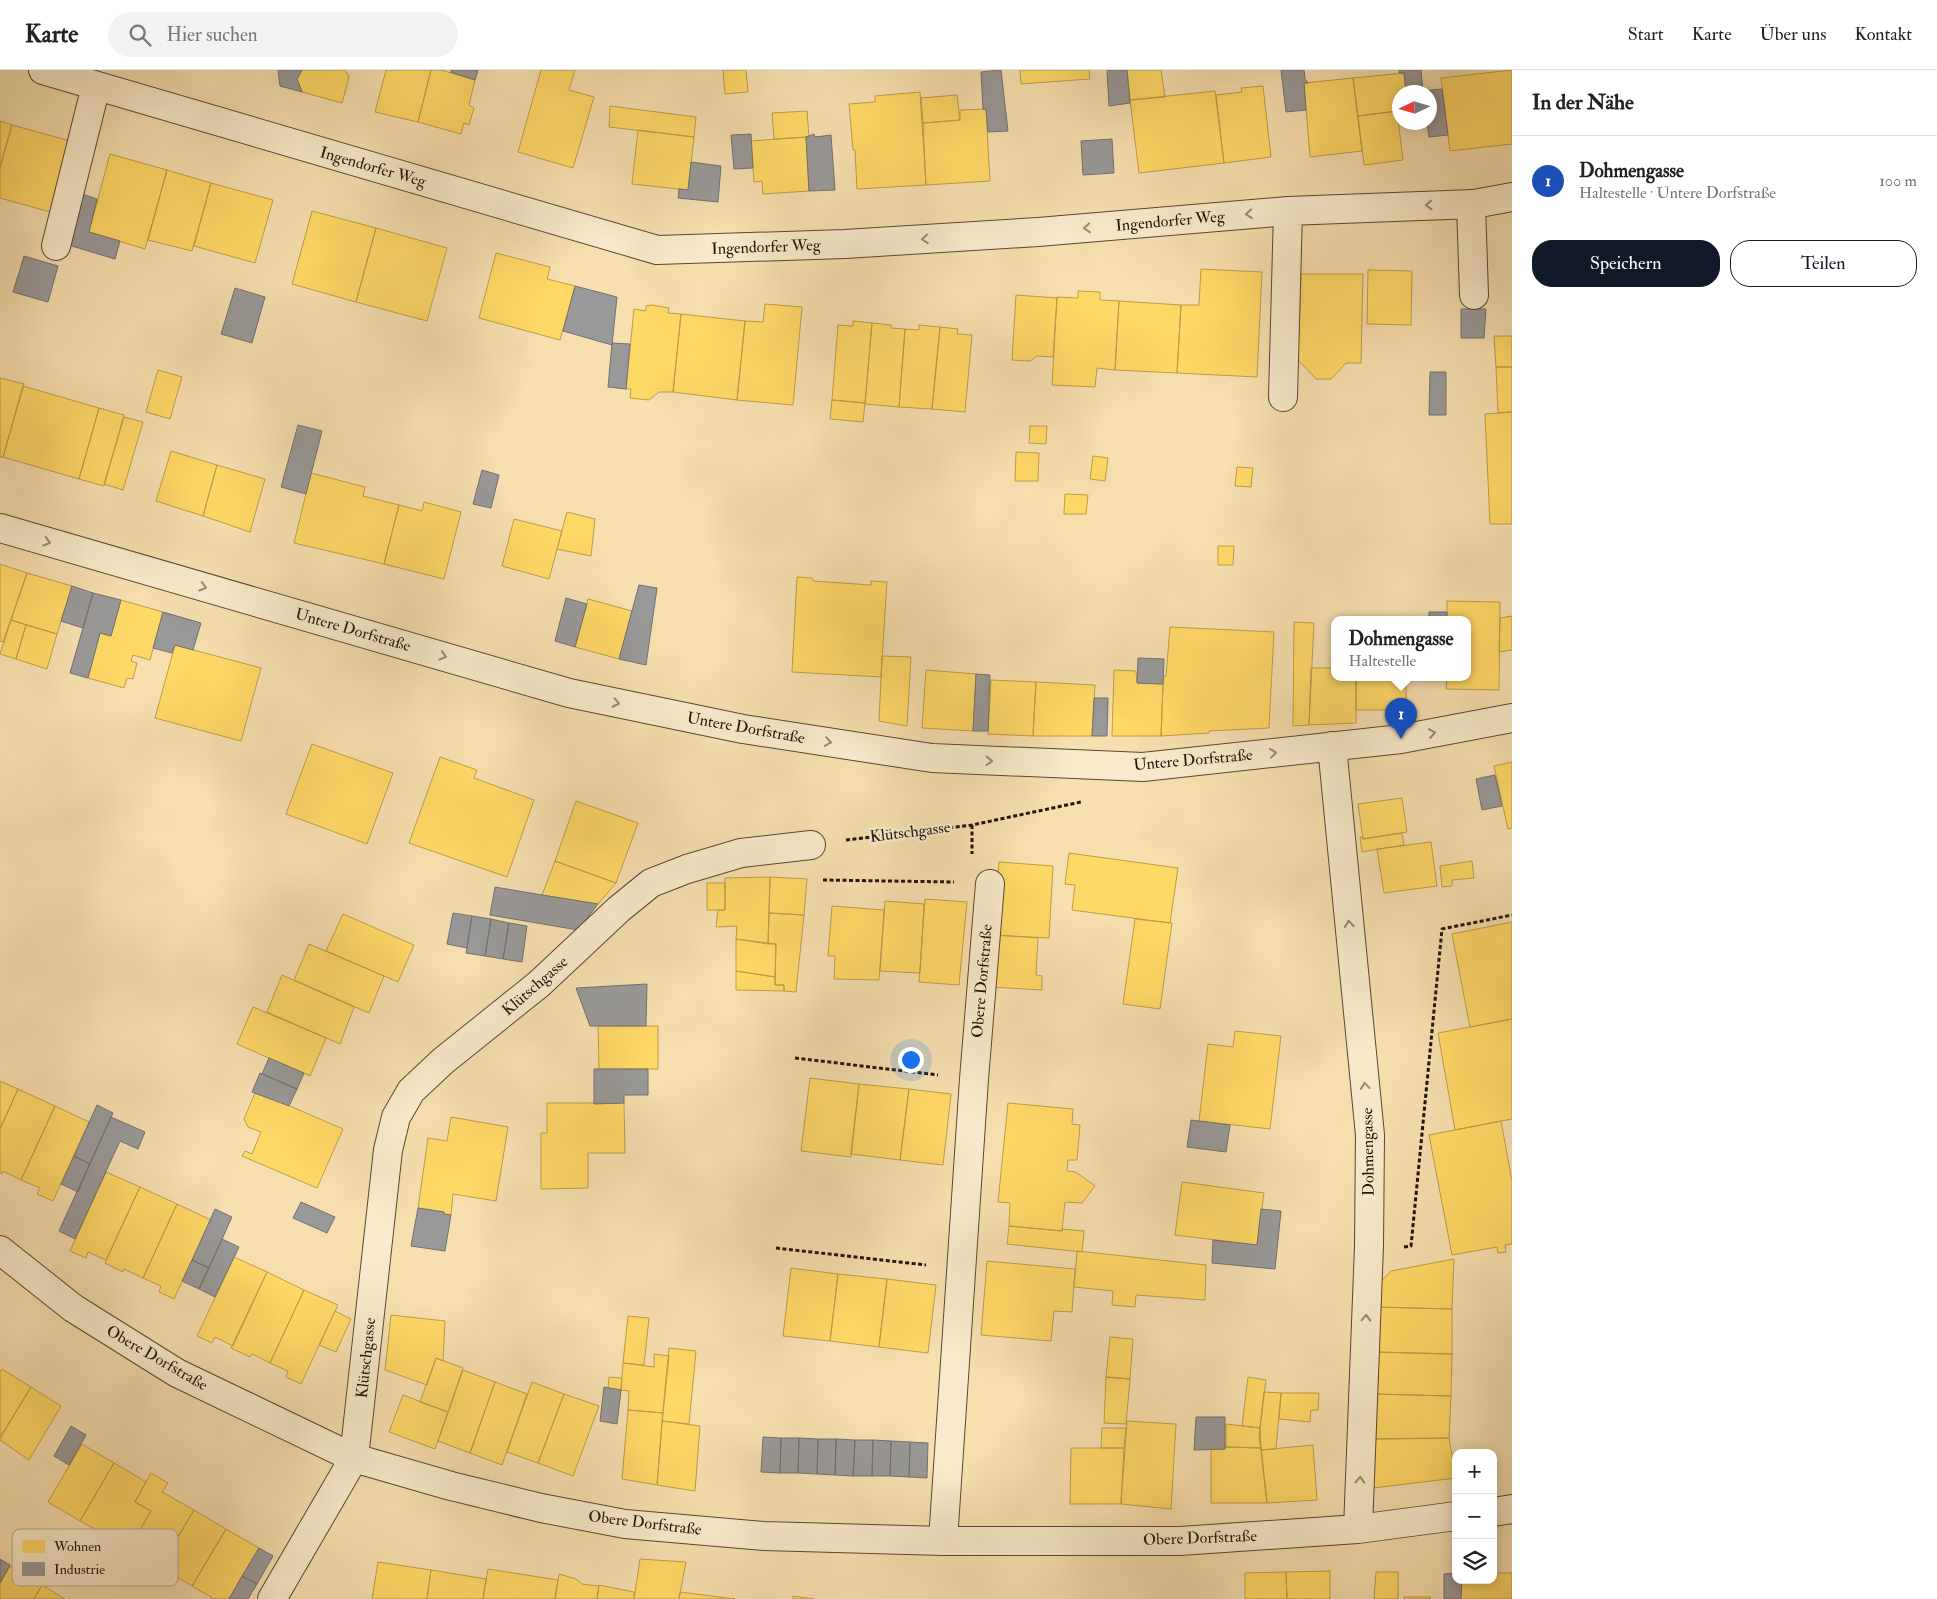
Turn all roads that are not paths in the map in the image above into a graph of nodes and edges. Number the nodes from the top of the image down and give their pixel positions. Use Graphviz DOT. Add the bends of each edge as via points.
graph roads {
  1 [pos="43,70"];
  2 [pos="96,86"];
  3 [pos="1512,197"];
  4 [pos="1471,204"];
  5 [pos="1288,211"];
  6 [pos="56,246"];
  7 [pos="1474,295"];
  8 [pos="1283,397"];
  9 [pos="0,528"];
  10 [pos="1512,718"];
  11 [pos="1332,746"];
  12 [pos="810,845"];
  13 [pos="990,884"];
  14 [pos="0,1250"];
  15 [pos="354,1458"];
  16 [pos="1512,1509"];
  17 [pos="1497,1511"];
  18 [pos="1452,1517"];
  19 [pos="1358,1529"];
  20 [pos="943,1541"];
  21 [pos="272,1599"];
  1 -- 2 [label="street, Ingendorfer Weg"];
  5 -- 2 [label="street, Ingendorfer Weg, one-way" via="865,243 657,250"];
  2 -- 6 [label="street"];
  3 -- 4 [label="street, Ingendorfer Weg"];
  4 -- 5 [label="street, Ingendorfer Weg, one-way"];
  4 -- 7 [label="street"];
  5 -- 8 [label="street"];
  9 -- 11 [label="street, Untere Dorfstraße, one-way" via="569,693 743,729 932,758 1142,767"];
  11 -- 10 [label="street, Untere Dorfstraße, one-way" via="1400,739"];
  19 -- 11 [label="street, Dohmengasse, one-way" via="1370,1135"];
  12 -- 15 [label="street, Klütschgasse" via="741,854 651,883 539,984 443,1061 412,1091 396,1118 388,1150"];
  13 -- 20 [label="street, Obere Dorfstraße"];
  14 -- 15 [label="street, Obere Dorfstraße" via="73,1308 177,1373"];
  15 -- 20 [label="street, Obere Dorfstraße" via="541,1508 625,1524 764,1536"];
  15 -- 21 [label="street"];
  16 -- 17 [label="street"];
  18 -- 19 [label="street, Obere Dorfstraße"];
  19 -- 20 [label="street, Obere Dorfstraße" via="1180,1541"];
}
